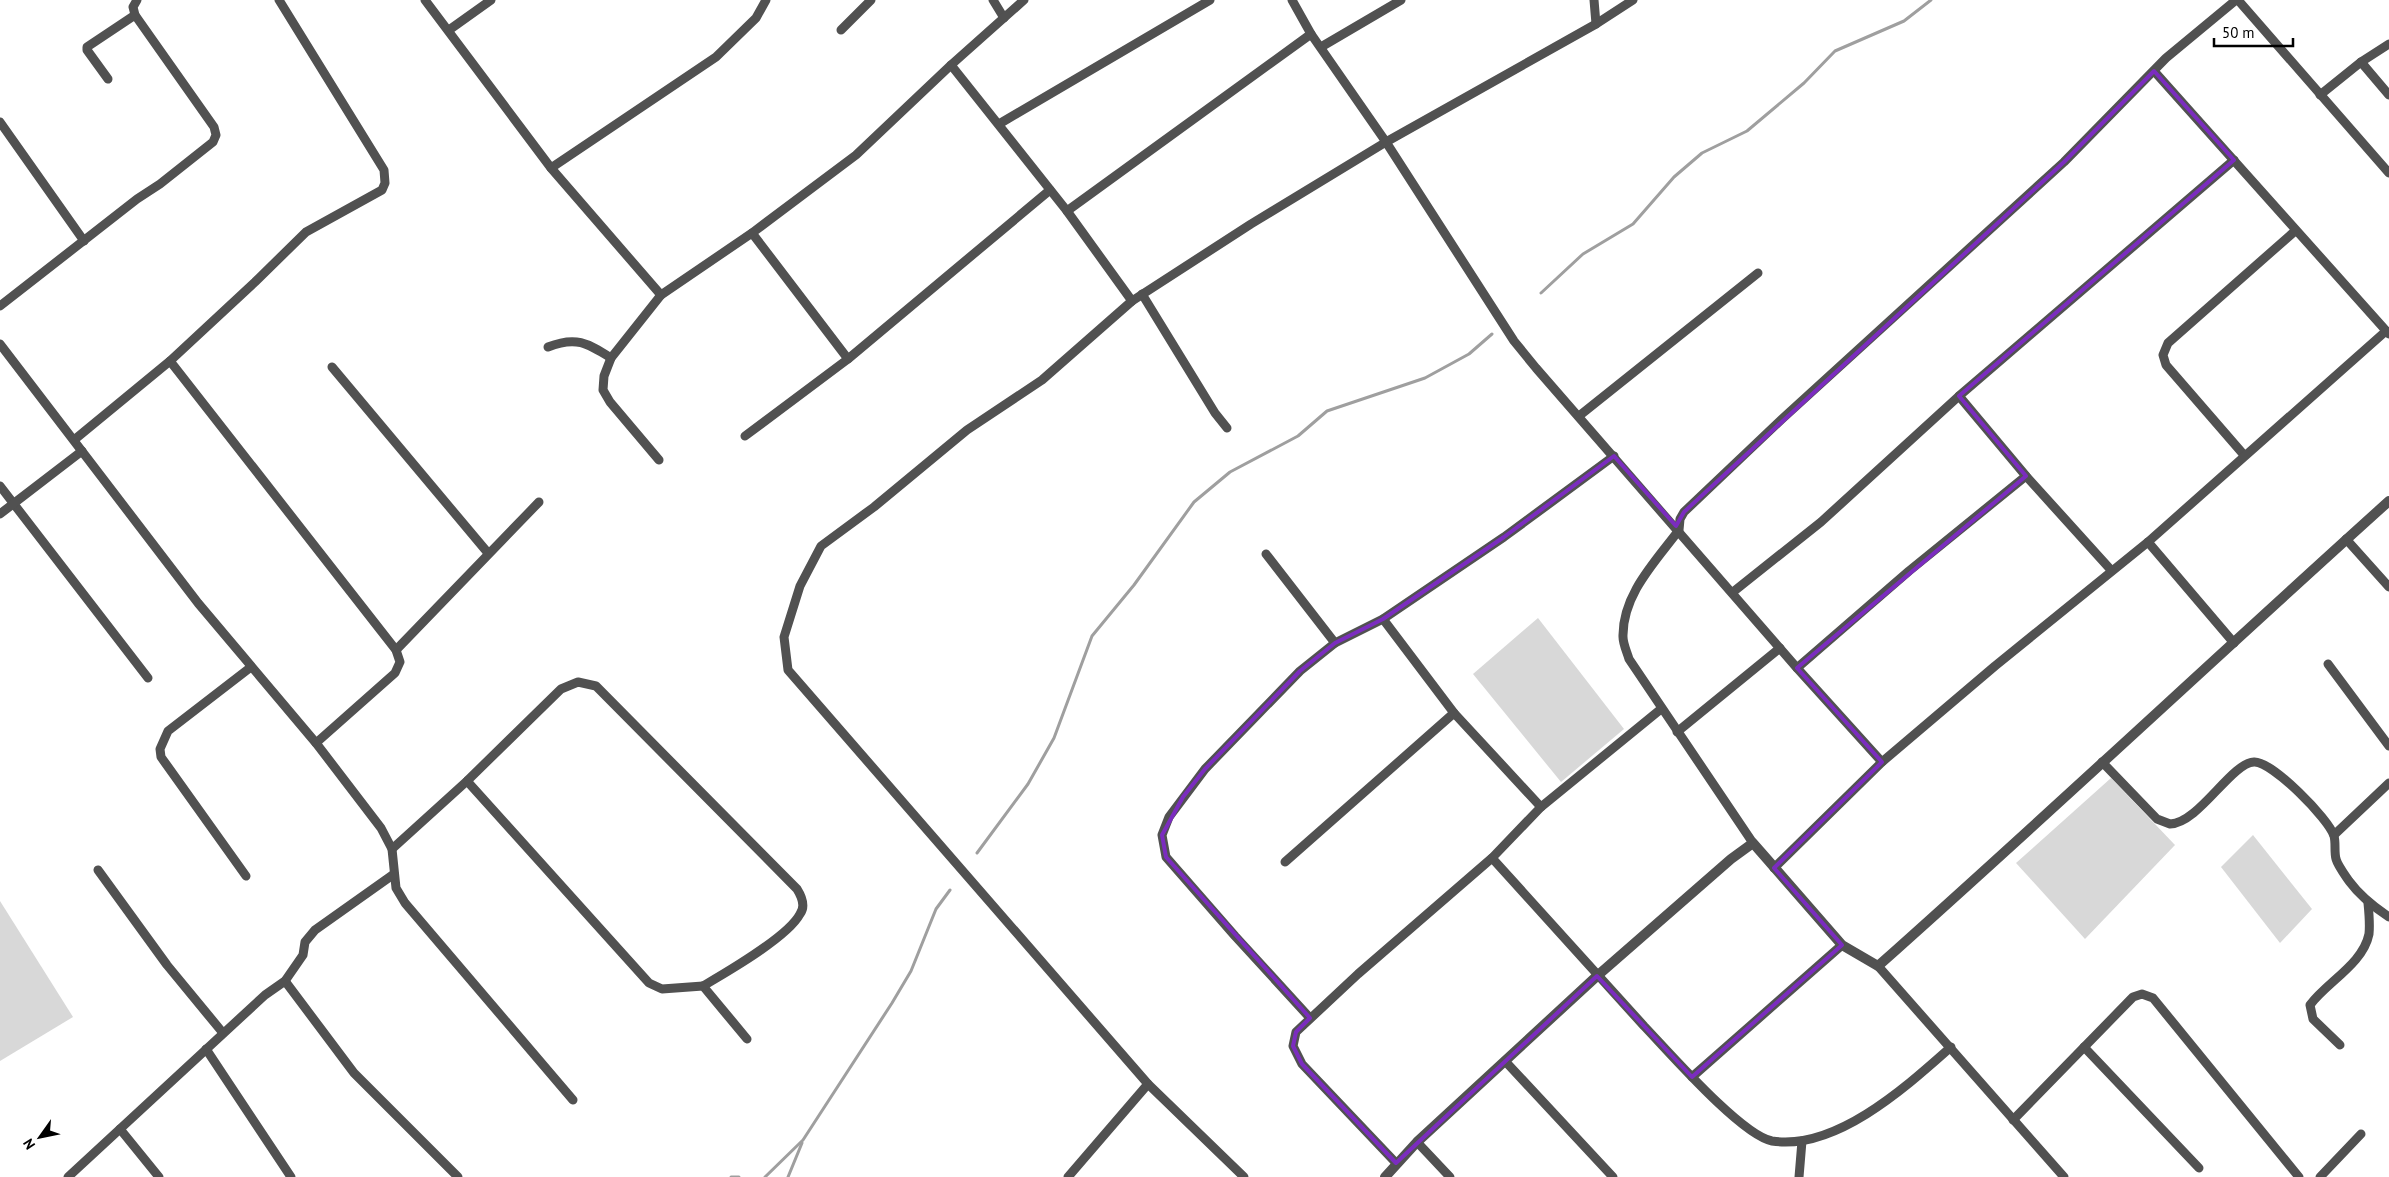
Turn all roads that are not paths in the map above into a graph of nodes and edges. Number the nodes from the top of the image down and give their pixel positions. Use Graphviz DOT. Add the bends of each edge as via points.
graph roads {
  1 [pos="138,0"];
  2 [pos="279,0"];
  3 [pos="426,0"];
  4 [pos="491,0"];
  5 [pos="766,0"];
  6 [pos="871,0"];
  7 [pos="993,0"];
  8 [pos="1024,0"];
  9 [pos="1210,0"];
  10 [pos="1292,0"];
  11 [pos="1400,0"];
  12 [pos="1594,0"];
  13 [pos="1633,0"];
  14 [pos="2237,0"];
  15 [pos="135,15"];
  16 [pos="1004,18"];
  17 [pos="1596,24"];
  18 [pos="449,30"];
  19 [pos="840,30"];
  20 [pos="1311,34"];
  21 [pos="2389,44"];
  22 [pos="1321,47"];
  23 [pos="2361,62"];
  24 [pos="951,65"];
  25 [pos="2154,71"];
  26 [pos="108,79"];
  27 [pos="2389,94"];
  28 [pos="2320,95"];
  29 [pos="0,122"];
  30 [pos="999,124"];
  31 [pos="1386,142"];
  32 [pos="2234,160"];
  33 [pos="552,168"];
  34 [pos="2389,173"];
  35 [pos="1050,190"];
  36 [pos="1066,211"];
  37 [pos="2295,231"];
  38 [pos="752,233"];
  39 [pos="84,241"];
  40 [pos="1758,273"];
  41 [pos="1142,294"];
  42 [pos="662,295"];
  43 [pos="1132,301"];
  44 [pos="0,306"];
  45 [pos="2387,333"];
  46 [pos="0,344"];
  47 [pos="548,347"];
  48 [pos="611,358"];
  49 [pos="848,359"];
  50 [pos="170,361"];
  51 [pos="332,367"];
  52 [pos="1959,396"];
  53 [pos="1579,416"];
  54 [pos="1227,428"];
  55 [pos="745,436"];
  56 [pos="74,440"];
  57 [pos="82,451"];
  58 [pos="2244,455"];
  59 [pos="1614,456"];
  60 [pos="659,460"];
  61 [pos="2026,476"];
  62 [pos="0,486"];
  63 [pos="2389,501"];
  64 [pos="539,502"];
  65 [pos="15,504"];
  66 [pos="0,514"];
  67 [pos="1679,530"];
  68 [pos="2346,539"];
  69 [pos="2148,542"];
  70 [pos="488,553"];
  71 [pos="1266,554"];
  72 [pos="2111,570"];
  73 [pos="2389,587"];
  74 [pos="1733,592"];
  75 [pos="1383,619"];
  76 [pos="1335,643"];
  77 [pos="2234,643"];
  78 [pos="1780,648"];
  79 [pos="396,650"];
  80 [pos="2328,664"];
  81 [pos="251,666"];
  82 [pos="1797,668"];
  83 [pos="148,678"];
  84 [pos="1661,709"];
  85 [pos="1454,714"];
  86 [pos="1677,732"];
  87 [pos="316,743"];
  88 [pos="2389,746"];
  89 [pos="1882,762"];
  90 [pos="2102,762"];
  91 [pos="467,781"];
  92 [pos="2389,783"];
  93 [pos="1541,806"];
  94 [pos="2334,835"];
  95 [pos="1753,843"];
  96 [pos="392,849"];
  97 [pos="1492,858"];
  98 [pos="1285,862"];
  99 [pos="1774,868"];
  100 [pos="98,870"];
  101 [pos="394,874"];
  102 [pos="246,876"];
  103 [pos="2368,902"];
  104 [pos="2389,917"];
  105 [pos="1842,945"];
  106 [pos="1878,966"];
  107 [pos="1598,976"];
  108 [pos="285,981"];
  109 [pos="703,986"];
  110 [pos="1310,1018"];
  111 [pos="223,1033"];
  112 [pos="747,1039"];
  113 [pos="2340,1045"];
  114 [pos="1951,1047"];
  115 [pos="2084,1047"];
  116 [pos="206,1049"];
  117 [pos="1505,1061"];
  118 [pos="1692,1077"];
  119 [pos="1148,1084"];
  120 [pos="573,1100"];
  121 [pos="2013,1120"];
  122 [pos="120,1129"];
  123 [pos="2361,1134"];
  124 [pos="1802,1140"];
  125 [pos="1417,1142"];
  126 [pos="1396,1163"];
  127 [pos="2199,1168"];
  128 [pos="68,1177"];
  129 [pos="158,1177"];
  130 [pos="291,1177"];
  131 [pos="458,1177"];
  132 [pos="1068,1177"];
  133 [pos="1244,1177"];
  134 [pos="1386,1177"];
  135 [pos="1450,1177"];
  136 [pos="1614,1177"];
  137 [pos="1799,1177"];
  138 [pos="2064,1177"];
  139 [pos="2299,1177"];
  140 [pos="2320,1177"];
  1 -- 15 [label="street" via="133,7"];
  2 -- 50 [label="street" via="384,170 385,183 375,195 306,232"];
  3 -- 18 [label="street"];
  4 -- 18 [label="street"];
  5 -- 33 [label="street" via="756,18 716,57"];
  6 -- 19 [label="street"];
  7 -- 16 [label="street"];
  8 -- 16 [label="street"];
  9 -- 30 [label="street"];
  10 -- 20 [label="street"];
  11 -- 22 [label="street"];
  12 -- 17 [label="street"];
  13 -- 17 [label="street"];
  14 -- 25 [label="street"];
  14 -- 28 [label="street"];
  15 -- 26 [label="street" via="87,46"];
  15 -- 39 [label="street" via="214,126 216,135 213,142"];
  16 -- 24 [label="street"];
  17 -- 31 [label="street"];
  18 -- 33 [label="street"];
  20 -- 22 [label="street"];
  20 -- 36 [label="street"];
  21 -- 23 [label="street"];
  22 -- 31 [label="street"];
  23 -- 27 [label="street"];
  23 -- 28 [label="street"];
  24 -- 30 [label="street"];
  24 -- 38 [label="street" via="856,155"];
  25 -- 32 [label="street"];
  25 -- 67 [label="street" via="2064,162 1684,512"];
  28 -- 34 [label="street"];
  29 -- 39 [label="street"];
  30 -- 35 [label="street"];
  31 -- 41 [label="street"];
  31 -- 53 [label="street" via="1514,341"];
  32 -- 37 [label="street"];
  32 -- 52 [label="street"];
  33 -- 42 [label="street"];
  35 -- 36 [label="street"];
  35 -- 49 [label="street"];
  36 -- 43 [label="street"];
  37 -- 45 [label="street"];
  37 -- 58 [label="street" via="2168,343 2163,355 2166,365"];
  38 -- 42 [label="street"];
  38 -- 49 [label="street"];
  39 -- 44 [label="street"];
  40 -- 53 [label="street"];
  41 -- 43 [label="street"];
  41 -- 54 [label="street"];
  42 -- 48 [label="street"];
  43 -- 119 [label="street" via="1042,380 967,430 822,546 800,586 784,637 788,670"];
  45 -- 58 [label="street"];
  46 -- 56 [label="street"];
  47 -- 48 [label="street" via="562,341 582,342"];
  48 -- 60 [label="street" via="603,390"];
  49 -- 55 [label="street"];
  50 -- 56 [label="street"];
  50 -- 79 [label="street"];
  51 -- 70 [label="street"];
  52 -- 61 [label="street"];
  52 -- 74 [label="street" via="1821,522"];
  53 -- 59 [label="street"];
  56 -- 57 [label="street"];
  57 -- 65 [label="street"];
  57 -- 81 [label="street" via="198,603"];
  58 -- 69 [label="street"];
  59 -- 67 [label="street"];
  59 -- 75 [label="street" via="1504,537"];
  61 -- 72 [label="street"];
  61 -- 82 [label="street"];
  62 -- 65 [label="street"];
  63 -- 68 [label="street"];
  64 -- 70 [label="street"];
  65 -- 66 [label="street"];
  65 -- 83 [label="street"];
  67 -- 74 [label="street"];
  67 -- 84 [label="street" via="1632,594 1622,639 1629,659"];
  68 -- 73 [label="street"];
  68 -- 77 [label="street"];
  69 -- 72 [label="street"];
  69 -- 77 [label="street"];
  70 -- 79 [label="street"];
  71 -- 76 [label="street"];
  72 -- 89 [label="street"];
  74 -- 78 [label="street"];
  75 -- 76 [label="street"];
  75 -- 85 [label="street"];
  76 -- 110 [label="street" via="1300,671 1205,769 1169,817 1162,835 1166,857"];
  77 -- 90 [label="street"];
  78 -- 82 [label="street"];
  78 -- 86 [label="street"];
  79 -- 87 [label="street" via="400,662 395,673"];
  80 -- 88 [label="street"];
  81 -- 87 [label="street"];
  81 -- 102 [label="street" via="168,731 160,749 161,757"];
  82 -- 89 [label="street"];
  84 -- 86 [label="street"];
  84 -- 93 [label="street"];
  85 -- 93 [label="street"];
  85 -- 98 [label="street"];
  86 -- 95 [label="street"];
  87 -- 96 [label="street" via="381,828"];
  89 -- 99 [label="street"];
  90 -- 94 [label="street" via="2157,819 2170,824 2189,816 2242,767 2254,762 2266,765 2305,798"];
  90 -- 106 [label="street"];
  91 -- 96 [label="street"];
  91 -- 109 [label="street" via="649,984 662,989"];
  91 -- 109 [label="street" via="561,689 578,682 596,686 797,889 802,898 801,914 792,925 743,963"];
  92 -- 94 [label="street"];
  93 -- 97 [label="street"];
  94 -- 103 [label="street" via="2336,859"];
  95 -- 99 [label="street"];
  95 -- 107 [label="street"];
  96 -- 101 [label="street"];
  97 -- 107 [label="street"];
  97 -- 110 [label="street"];
  99 -- 105 [label="street"];
  100 -- 111 [label="street" via="167,965"];
  101 -- 108 [label="street" via="314,930 305,942 303,955"];
  101 -- 120 [label="street" via="396,888 405,902"];
  103 -- 104 [label="street"];
  103 -- 113 [label="street" via="2366,944 2310,1005 2313,1018"];
  105 -- 106 [label="street"];
  105 -- 118 [label="street"];
  106 -- 114 [label="street"];
  107 -- 117 [label="street"];
  107 -- 118 [label="street"];
  108 -- 111 [label="street"];
  108 -- 131 [label="street" via="354,1073"];
  109 -- 112 [label="street"];
  110 -- 126 [label="street" via="1296,1032 1292,1046 1302,1064"];
  111 -- 116 [label="street"];
  114 -- 121 [label="street"];
  114 -- 124 [label="street" via="1876,1109 1825,1134"];
  115 -- 121 [label="street"];
  115 -- 127 [label="street"];
  115 -- 139 [label="street" via="2133,997 2142,994 2153,998"];
  116 -- 122 [label="street"];
  116 -- 130 [label="street"];
  117 -- 125 [label="street"];
  117 -- 136 [label="street"];
  118 -- 124 [label="street" via="1757,1135 1772,1141"];
  119 -- 132 [label="street"];
  119 -- 133 [label="street"];
  121 -- 138 [label="street"];
  122 -- 128 [label="street"];
  122 -- 129 [label="street"];
  123 -- 140 [label="street"];
  124 -- 137 [label="street"];
  125 -- 126 [label="street"];
  125 -- 135 [label="street"];
  126 -- 134 [label="street"];
}
